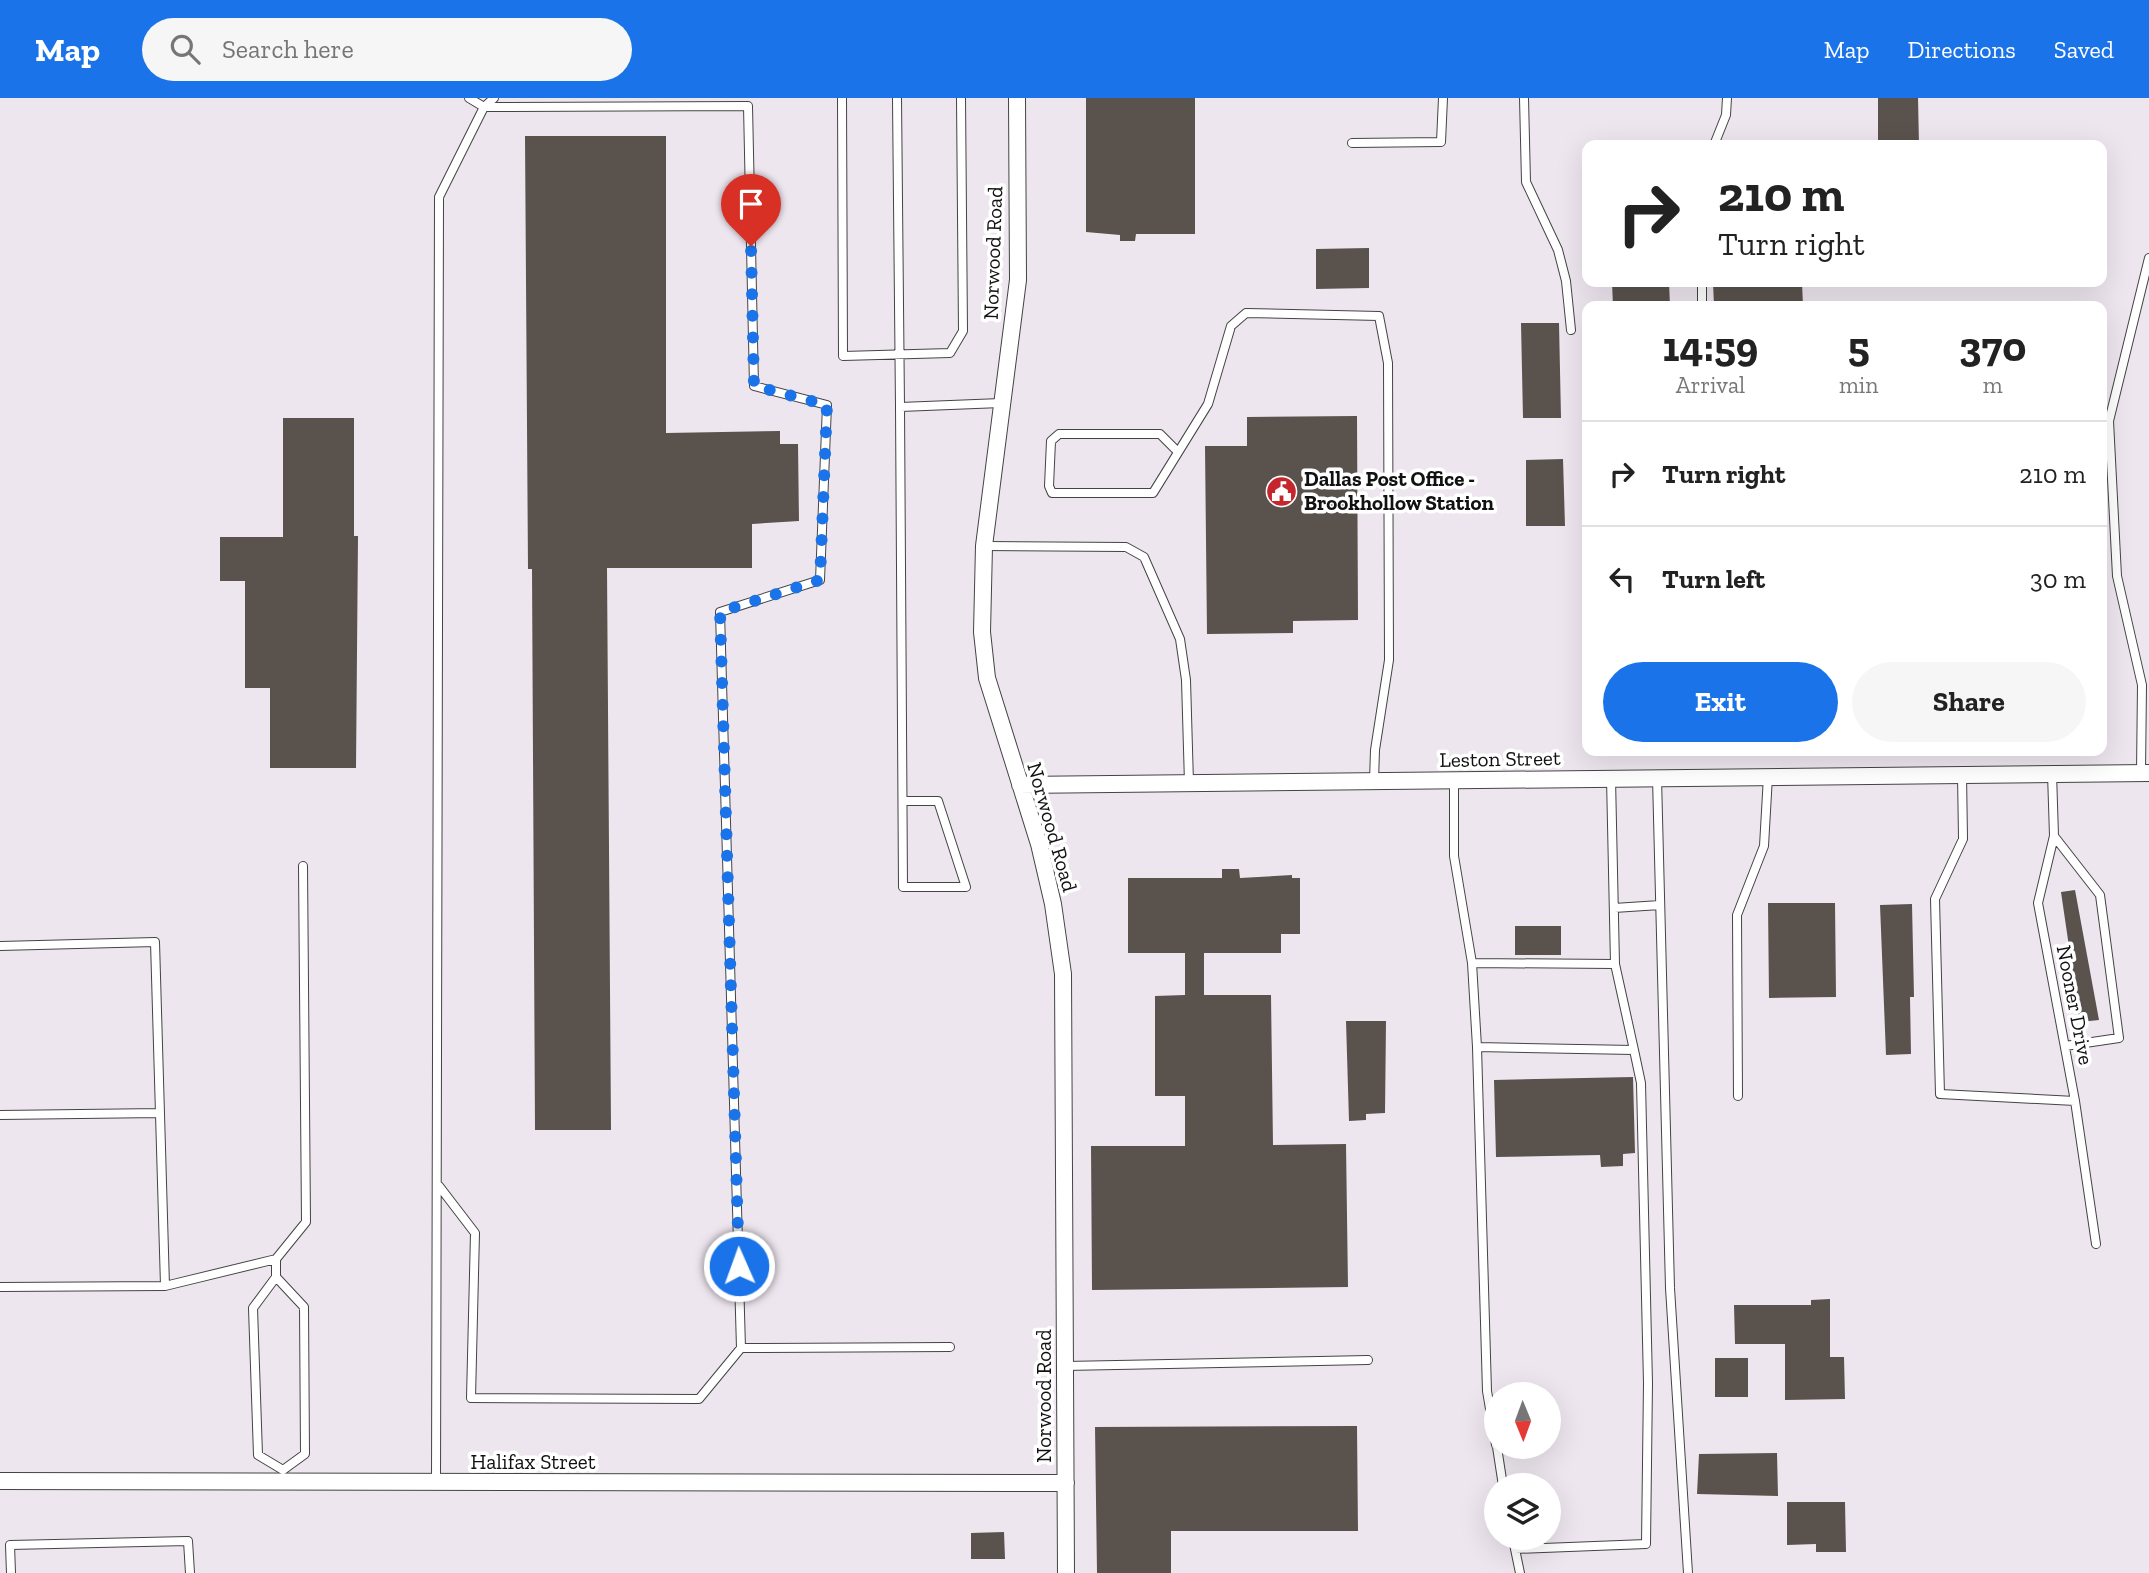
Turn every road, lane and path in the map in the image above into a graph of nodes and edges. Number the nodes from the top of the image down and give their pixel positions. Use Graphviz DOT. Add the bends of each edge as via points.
graph roads {
  1 [pos="470,98"];
  2 [pos="494,98"];
  3 [pos="842,98"];
  4 [pos="897,98"];
  5 [pos="961,98"];
  6 [pos="1017,98"];
  7 [pos="1443,98"];
  8 [pos="1524,98"];
  9 [pos="1727,98"];
  10 [pos="484,107"];
  11 [pos="1716,140"];
  12 [pos="1352,143"];
  13 [pos="2149,258"];
  14 [pos="1571,330"];
  15 [pos="900,355"];
  16 [pos="1001,403"];
  17 [pos="900,407"];
  18 [pos="1178,452"];
  19 [pos="984,546"];
  20 [pos="2052,773"];
  21 [pos="2145,773"];
  22 [pos="1962,774"];
  23 [pos="1768,776"];
  24 [pos="1611,778"];
  25 [pos="1657,778"];
  26 [pos="1454,780"];
  27 [pos="1374,781"];
  28 [pos="1189,783"];
  29 [pos="1020,785"];
  30 [pos="903,801"];
  31 [pos="2054,836"];
  32 [pos="303,866"];
  33 [pos="1660,905"];
  34 [pos="1614,908"];
  35 [pos="0,946"];
  36 [pos="1472,963"];
  37 [pos="1615,964"];
  38 [pos="2065,1046"];
  39 [pos="1477,1047"];
  40 [pos="1634,1050"];
  41 [pos="1738,1096"];
  42 [pos="2075,1101"];
  43 [pos="160,1113"];
  44 [pos="0,1115"];
  45 [pos="438,1186"];
  46 [pos="2096,1244"];
  47 [pos="276,1259"];
  48 [pos="276,1277"];
  49 [pos="165,1286"];
  50 [pos="0,1287"];
  51 [pos="950,1347"];
  52 [pos="741,1348"];
  53 [pos="1368,1360"];
  54 [pos="1065,1366"];
  55 [pos="1487,1382"];
  56 [pos="284,1476"];
  57 [pos="0,1481"];
  58 [pos="436,1483"];
  59 [pos="1066,1483"];
  60 [pos="1561,1547"];
  61 [pos="1515,1550"];
  62 [pos="11,1573"];
  63 [pos="190,1573"];
  64 [pos="1066,1573"];
  65 [pos="1520,1573"];
  66 [pos="1688,1573"];
  1 -- 10 [label="lane"];
  2 -- 10 [label="lane"];
  3 -- 15 [label="lane" via="843,356"];
  4 -- 15 [label="lane"];
  5 -- 15 [label="lane" via="963,331 950,353"];
  6 -- 16 [label="street, Norwood Road" via="1018,280"];
  7 -- 12 [label="lane" via="1441,142"];
  8 -- 14 [label="lane" via="1526,182 1558,250"];
  9 -- 11 [label="lane" via="1727,115"];
  10 -- 45 [label="lane" via="439,197"];
  10 -- 52 [label="lane" via="748,106 754,386 827,405 820,580 720,612"];
  13 -- 21 [label="lane" via="2109,422 2117,576 2142,685"];
  15 -- 17 [label="lane"];
  16 -- 17 [label="lane"];
  16 -- 19 [label="street, Norwood Road"];
  17 -- 30 [label="lane"];
  18 -- 18 [label="lane" via="1153,493 1052,493 1049,486 1051,441 1059,434 1160,434"];
  18 -- 27 [label="lane" via="1209,404 1231,326 1246,313 1378,316 1388,363 1389,660"];
  19 -- 28 [label="lane" via="1126,547 1144,557 1180,639"];
  19 -- 29 [label="street, Norwood Road" via="982,632 987,678"];
  20 -- 21 [label="street, Leston Street"];
  20 -- 22 [label="street, Leston Street"];
  20 -- 31 [label="lane, Nooner Drive"];
  22 -- 23 [label="street, Leston Street"];
  22 -- 42 [label="lane" via="1963,839 1935,899 1940,1094"];
  23 -- 25 [label="street, Leston Street"];
  23 -- 41 [label="lane" via="1764,846 1737,915"];
  24 -- 25 [label="street, Leston Street"];
  24 -- 26 [label="street, Leston Street"];
  24 -- 34 [label="lane"];
  25 -- 33 [label="lane"];
  26 -- 27 [label="street, Leston Street"];
  26 -- 36 [label="lane" via="1454,856"];
  27 -- 28 [label="street, Leston Street"];
  28 -- 29 [label="street, Leston Street"];
  29 -- 54 [label="street, Norwood Road" via="1053,904 1063,974"];
  30 -- 30 [label="lane" via="903,887 966,887 938,801"];
  31 -- 38 [label="lane, Nooner Drive" via="2038,903"];
  31 -- 38 [label="lane" via="2100,895 2119,1038"];
  32 -- 47 [label="lane" via="306,1222"];
  33 -- 34 [label="lane"];
  33 -- 66 [label="lane" via="1670,1288"];
  34 -- 37 [label="lane"];
  35 -- 43 [label="lane" via="155,942"];
  36 -- 37 [label="lane"];
  36 -- 39 [label="lane"];
  37 -- 40 [label="lane"];
  38 -- 42 [label="lane, Nooner Drive"];
  39 -- 40 [label="lane"];
  39 -- 55 [label="lane"];
  40 -- 60 [label="lane" via="1641,1083 1646,1544"];
  42 -- 46 [label="lane, Nooner Drive"];
  43 -- 44 [label="lane"];
  43 -- 49 [label="lane"];
  45 -- 52 [label="lane" via="475,1233 471,1398 699,1399"];
  45 -- 58 [label="lane"];
  47 -- 48 [label="lane"];
  47 -- 49 [label="lane"];
  48 -- 56 [label="lane" via="304,1307 305,1454"];
  48 -- 56 [label="lane" via="253,1308 257,1442 258,1455"];
  49 -- 50 [label="lane"];
  51 -- 52 [label="lane"];
  53 -- 54 [label="lane"];
  54 -- 59 [label="street, Norwood Road"];
  56 -- 57 [label="street, Halifax Street"];
  56 -- 58 [label="street, Halifax Street"];
  58 -- 59 [label="street, Halifax Street"];
  59 -- 64 [label="street, Norwood Road"];
  61 -- 65 [label="lane"];
  62 -- 63 [label="lane" via="10,1545 188,1541"];
}
